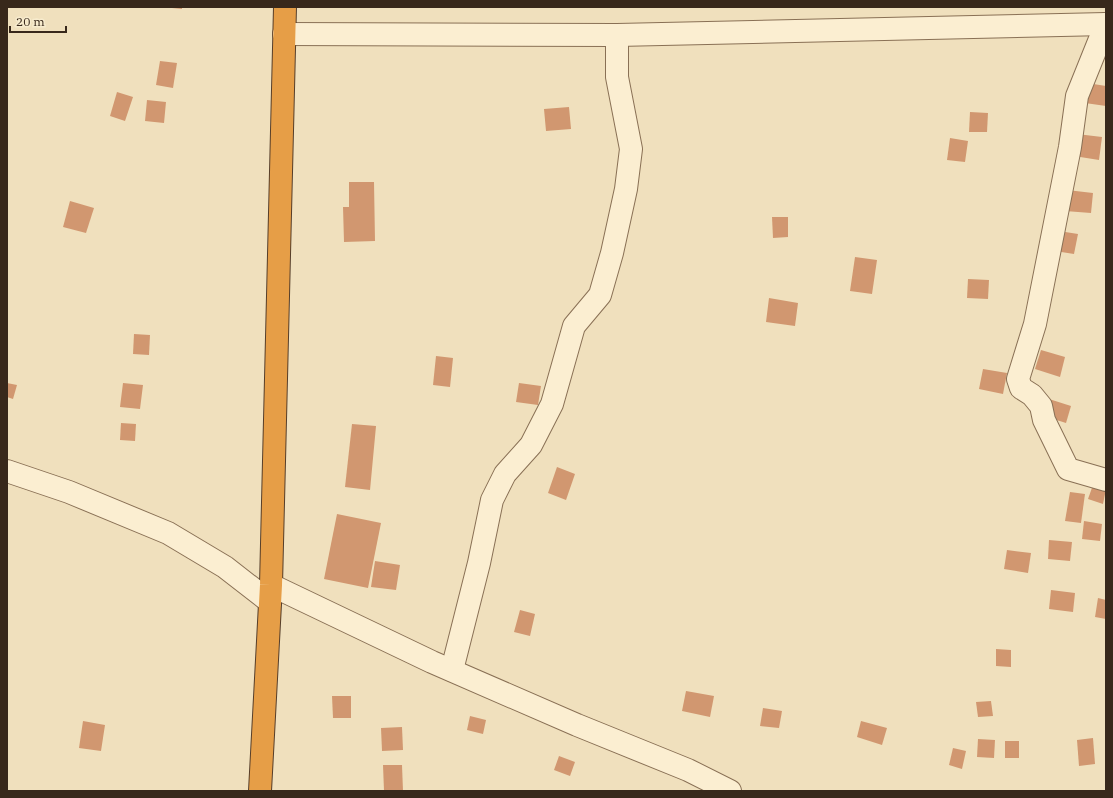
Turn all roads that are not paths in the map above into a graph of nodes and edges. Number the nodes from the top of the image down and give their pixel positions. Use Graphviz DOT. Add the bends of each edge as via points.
graph roads {
  1 [pos="285,7"];
  2 [pos="1106,24"];
  3 [pos="284,34"];
  4 [pos="617,35"];
  5 [pos="7,471"];
  6 [pos="1106,480"];
  7 [pos="271,594"];
  8 [pos="452,670"];
  9 [pos="260,791"];
  10 [pos="730,791"];
  1 -- 3 [label="highway"];
  2 -- 4 [label="street"];
  2 -- 6 [label="street" via="1077,96 1070,147 1035,324 1018,379 1021,388 1042,406 1044,420 1068,469"];
  3 -- 4 [label="street"];
  3 -- 7 [label="highway"];
  4 -- 8 [label="street" via="617,77 631,149 626,189 612,253 600,295 574,326 552,404 531,445 505,474 492,500"];
  5 -- 7 [label="street" via="69,492 168,533"];
  7 -- 8 [label="street"];
  7 -- 9 [label="highway"];
  8 -- 10 [label="street" via="688,770"];
}
